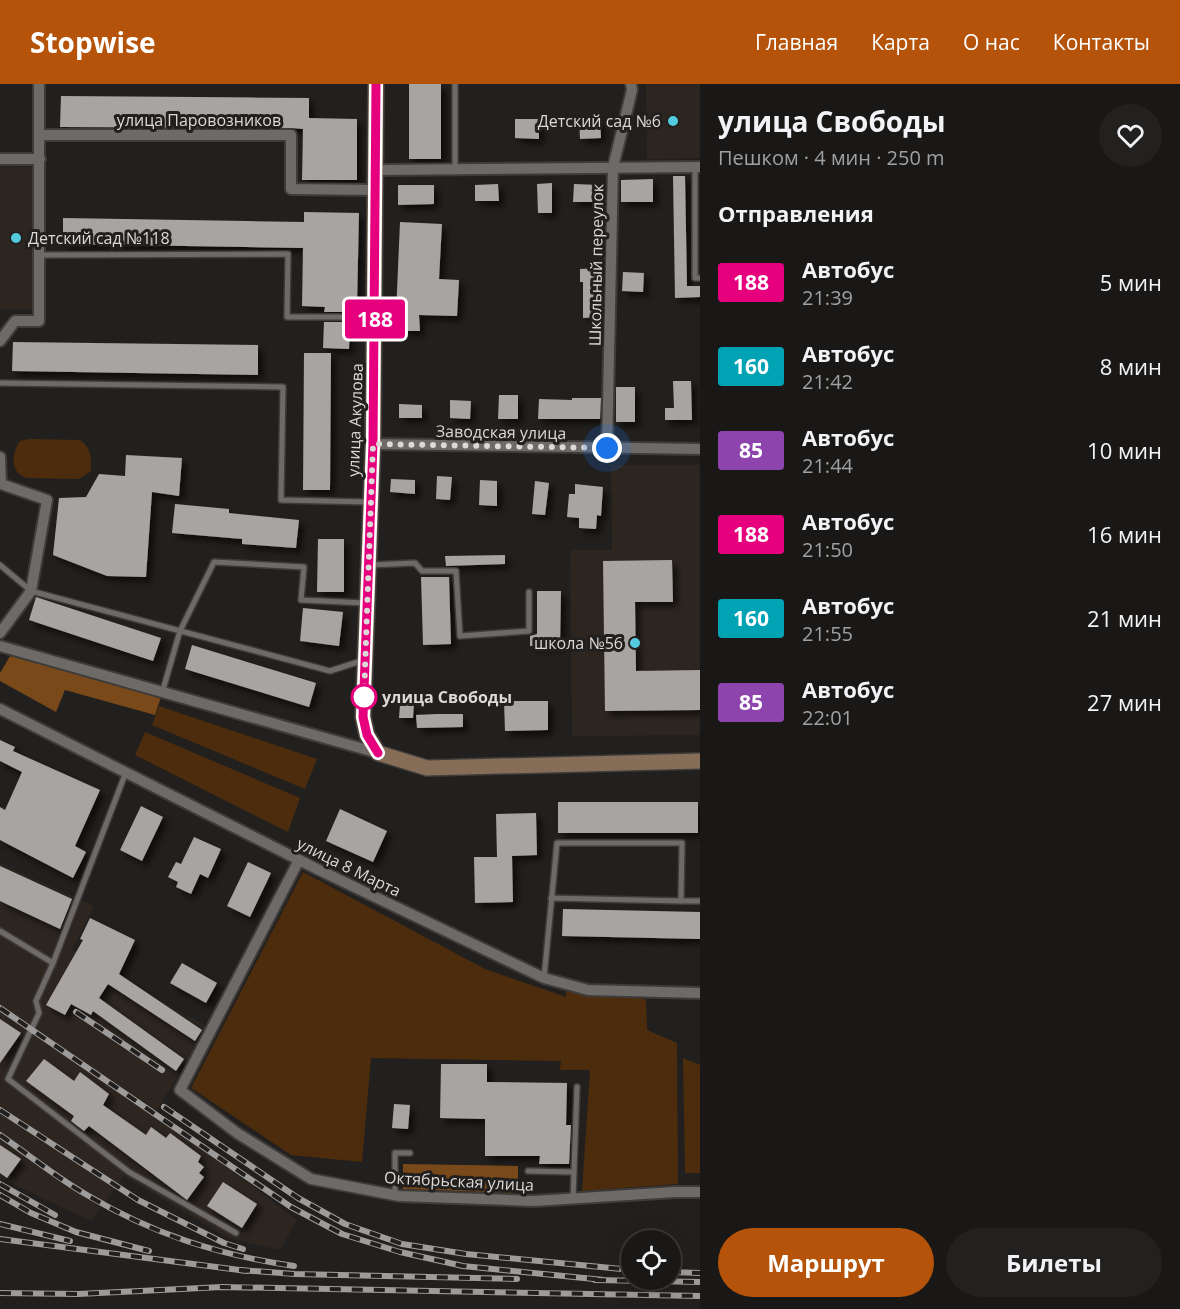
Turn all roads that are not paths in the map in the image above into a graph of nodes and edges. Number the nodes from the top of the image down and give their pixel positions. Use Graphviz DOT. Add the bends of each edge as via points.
graph roads {
  1 [pos="39,84"];
  2 [pos="376,84"];
  3 [pos="455,84"];
  4 [pos="631,84"];
  5 [pos="40,135"];
  6 [pos="0,159"];
  7 [pos="40,159"];
  8 [pos="613,167"];
  9 [pos="697,167"];
  10 [pos="377,170"];
  11 [pos="455,171"];
  12 [pos="376,190"];
  13 [pos="39,255"];
  14 [pos="700,278"];
  15 [pos="375,317"];
  16 [pos="0,341"];
  17 [pos="0,383"];
  18 [pos="373,444"];
  19 [pos="607,448"];
  20 [pos="700,449"];
  21 [pos="0,457"];
  22 [pos="370,502"];
  23 [pos="0,565"];
  24 [pos="368,565"];
  25 [pos="31,591"];
  26 [pos="529,592"];
  27 [pos="367,603"];
  28 [pos="180,631"];
  29 [pos="0,633"];
  30 [pos="2,650"];
  31 [pos="365,659"];
  32 [pos="162,693"];
  33 [pos="0,709"];
  34 [pos="378,753"];
  35 [pos="700,761"];
  36 [pos="126,772"];
  37 [pos="299,860"];
  38 [pos="550,898"];
  39 [pos="681,901"];
  40 [pos="700,901"];
  41 [pos="0,931"];
  42 [pos="53,963"];
  43 [pos="544,978"];
  44 [pos="700,993"];
  45 [pos="577,1087"];
  46 [pos="410,1153"];
  47 [pos="528,1172"];
  48 [pos="574,1172"];
  49 [pos="700,1192"];
  50 [pos="395,1195"];
  51 [pos="573,1199"];
  52 [pos="236,1233"];
  1 -- 5 [label="street"];
  2 -- 10 [label="street, улица Акулова"];
  3 -- 11 [label="lane"];
  4 -- 8 [label="street, Школьный переулок"];
  5 -- 7 [label="street"];
  5 -- 12 [label="street, улица Паровозников" via="291,135 291,189"];
  6 -- 7 [label="street"];
  7 -- 13 [label="street"];
  8 -- 9 [label="street"];
  8 -- 11 [label="street"];
  8 -- 19 [label="street, Школьный переулок"];
  9 -- 14 [label="lane" via="695,278"];
  10 -- 11 [label="street"];
  10 -- 12 [label="street, улица Акулова"];
  12 -- 15 [label="street, улица Акулова"];
  13 -- 15 [label="lane" via="288,254 287,317"];
  13 -- 16 [label="street" via="39,321 15,321"];
  15 -- 18 [label="street, улица Акулова"];
  17 -- 22 [label="lane" via="283,387 281,500"];
  18 -- 19 [label="street, Заводская улица"];
  18 -- 22 [label="street, улица Акулова"];
  19 -- 20 [label="street, Заводская улица"];
  21 -- 25 [label="street" via="1,484 47,500"];
  22 -- 24 [label="street, улица Акулова"];
  23 -- 25 [label="lane"];
  24 -- 26 [label="lane" via="415,563 422,571 456,571 460,636 529,631"];
  24 -- 27 [label="street, улица Акулова"];
  25 -- 28 [label="lane"];
  25 -- 29 [label="street"];
  27 -- 28 [label="lane" via="301,600 304,567 214,562"];
  27 -- 31 [label="street, улица Акулова"];
  28 -- 31 [label="lane" via="330,671"];
  28 -- 32 [label="lane"];
  30 -- 32 [label="street"];
  31 -- 34 [label="street, улица Акулова" via="363,717 367,735"];
  32 -- 34 [label="street"];
  33 -- 36 [label="street, улица 8 Марта"];
  34 -- 35 [label="street" via="427,768"];
  36 -- 37 [label="street, улица 8 Марта"];
  36 -- 42 [label="lane"];
  37 -- 43 [label="street, улица 8 Марта"];
  37 -- 50 [label="street, Октябрьская улица" via="180,1090 237,1133 311,1179"];
  38 -- 39 [label="lane"];
  38 -- 39 [label="lane" via="557,843 682,843"];
  38 -- 43 [label="lane"];
  39 -- 40 [label="lane"];
  41 -- 42 [label="lane"];
  42 -- 52 [label="lane" via="36,1001 39,1013 8,1079 129,1172"];
  43 -- 44 [label="street, улица 8 Марта" via="588,990"];
  45 -- 48 [label="lane"];
  46 -- 50 [label="lane" via="395,1153"];
  47 -- 48 [label="lane"];
  48 -- 51 [label="lane"];
  49 -- 51 [label="street, Октябрьская улица"];
  50 -- 51 [label="street, Октябрьская улица"];
}
